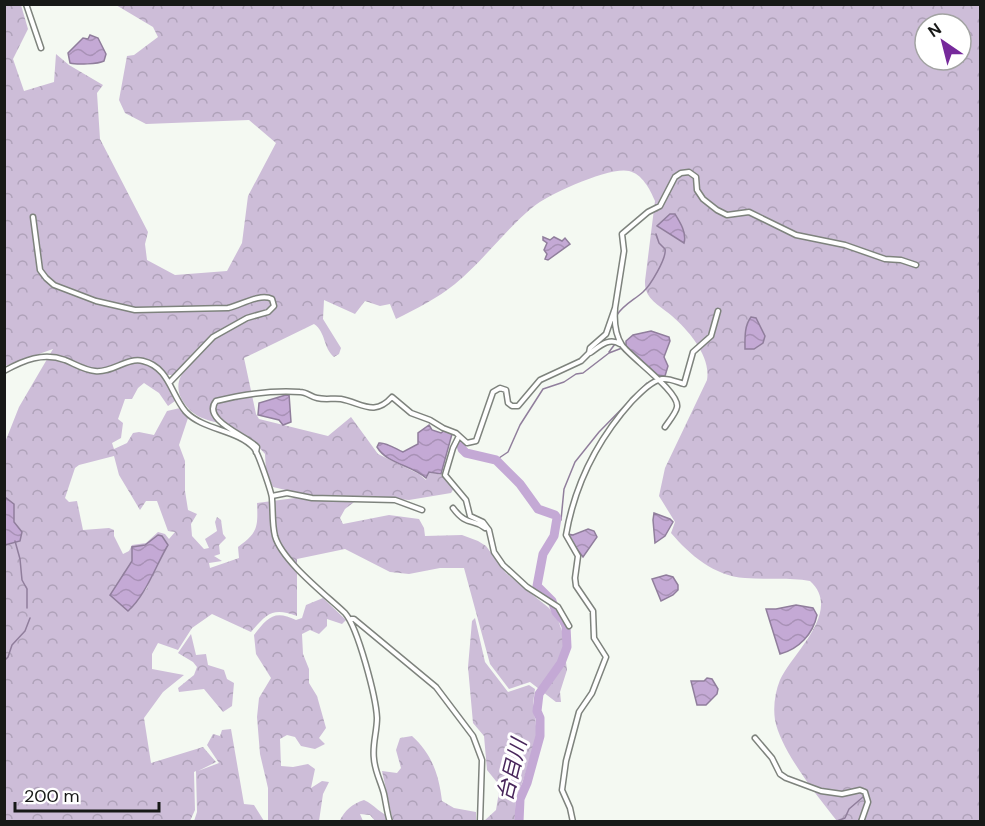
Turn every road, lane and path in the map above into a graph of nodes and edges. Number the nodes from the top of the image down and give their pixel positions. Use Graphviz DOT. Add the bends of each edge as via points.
graph roads {
  1 [pos="26,4"];
  2 [pos="40,48"];
  3 [pos="33,218"];
  4 [pos="916,265"];
  5 [pos="615,308"];
  6 [pos="718,311"];
  7 [pos="618,342"];
  8 [pos="589,353"];
  9 [pos="4,370"];
  10 [pos="659,380"];
  11 [pos="170,382"];
  12 [pos="665,427"];
  13 [pos="459,436"];
  14 [pos="256,452"];
  15 [pos="272,496"];
  16 [pos="453,508"];
  17 [pos="422,510"];
  18 [pos="491,536"];
  19 [pos="351,619"];
  20 [pos="569,626"];
  21 [pos="755,738"];
  22 [pos="390,822"];
  23 [pos="480,822"];
  24 [pos="573,822"];
  25 [pos="861,822"];
  1 -- 2 [label="street"];
  3 -- 11 [label="street" via="40,270 54,285 79,295 118,307 151,311 228,308 260,297 272,299 274,306 268,312 247,318 213,337"];
  4 -- 5 [label="street" via="796,235 749,212 727,214 717,210 703,200 696,177 686,172 675,177 660,206 622,234 624,251"];
  5 -- 7 [label="street"];
  5 -- 8 [label="street" via="606,334"];
  6 -- 10 [label="street" via="711,336 693,352 684,384"];
  7 -- 8 [label="street" via="604,343"];
  7 -- 10 [label="street"];
  8 -- 13 [label="street" via="581,361 540,380 518,406 508,403 506,390 496,389 490,395 476,441 467,443"];
  9 -- 11 [label="street" via="42,356 95,371 141,360"];
  10 -- 12 [label="street" via="676,400 677,407"];
  10 -- 24 [label="street" via="637,395 602,439 575,493 567,531 578,556 576,586 593,611 594,638 606,657 592,693 579,712 566,761 562,790"];
  11 -- 14 [label="street" via="190,415 243,441"];
  13 -- 14 [label="street" via="411,413 392,397 379,407 321,399 303,392 260,392 216,401 213,410 220,422 252,442"];
  13 -- 18 [label="street" via="445,474 466,500 470,516 485,524"];
  14 -- 15 [label="street"];
  15 -- 17 [label="street" via="287,493 312,498 395,500"];
  15 -- 19 [label="street" via="278,542 296,566"];
  16 -- 18 [label="street" via="460,518 483,526"];
  18 -- 20 [label="street" via="494,552 503,565 553,605"];
  19 -- 22 [label="street" via="375,707 375,767"];
  19 -- 23 [label="street" via="436,687 473,736 482,760"];
  21 -- 25 [label="street" via="786,778 820,791 865,792 868,802"];
}
